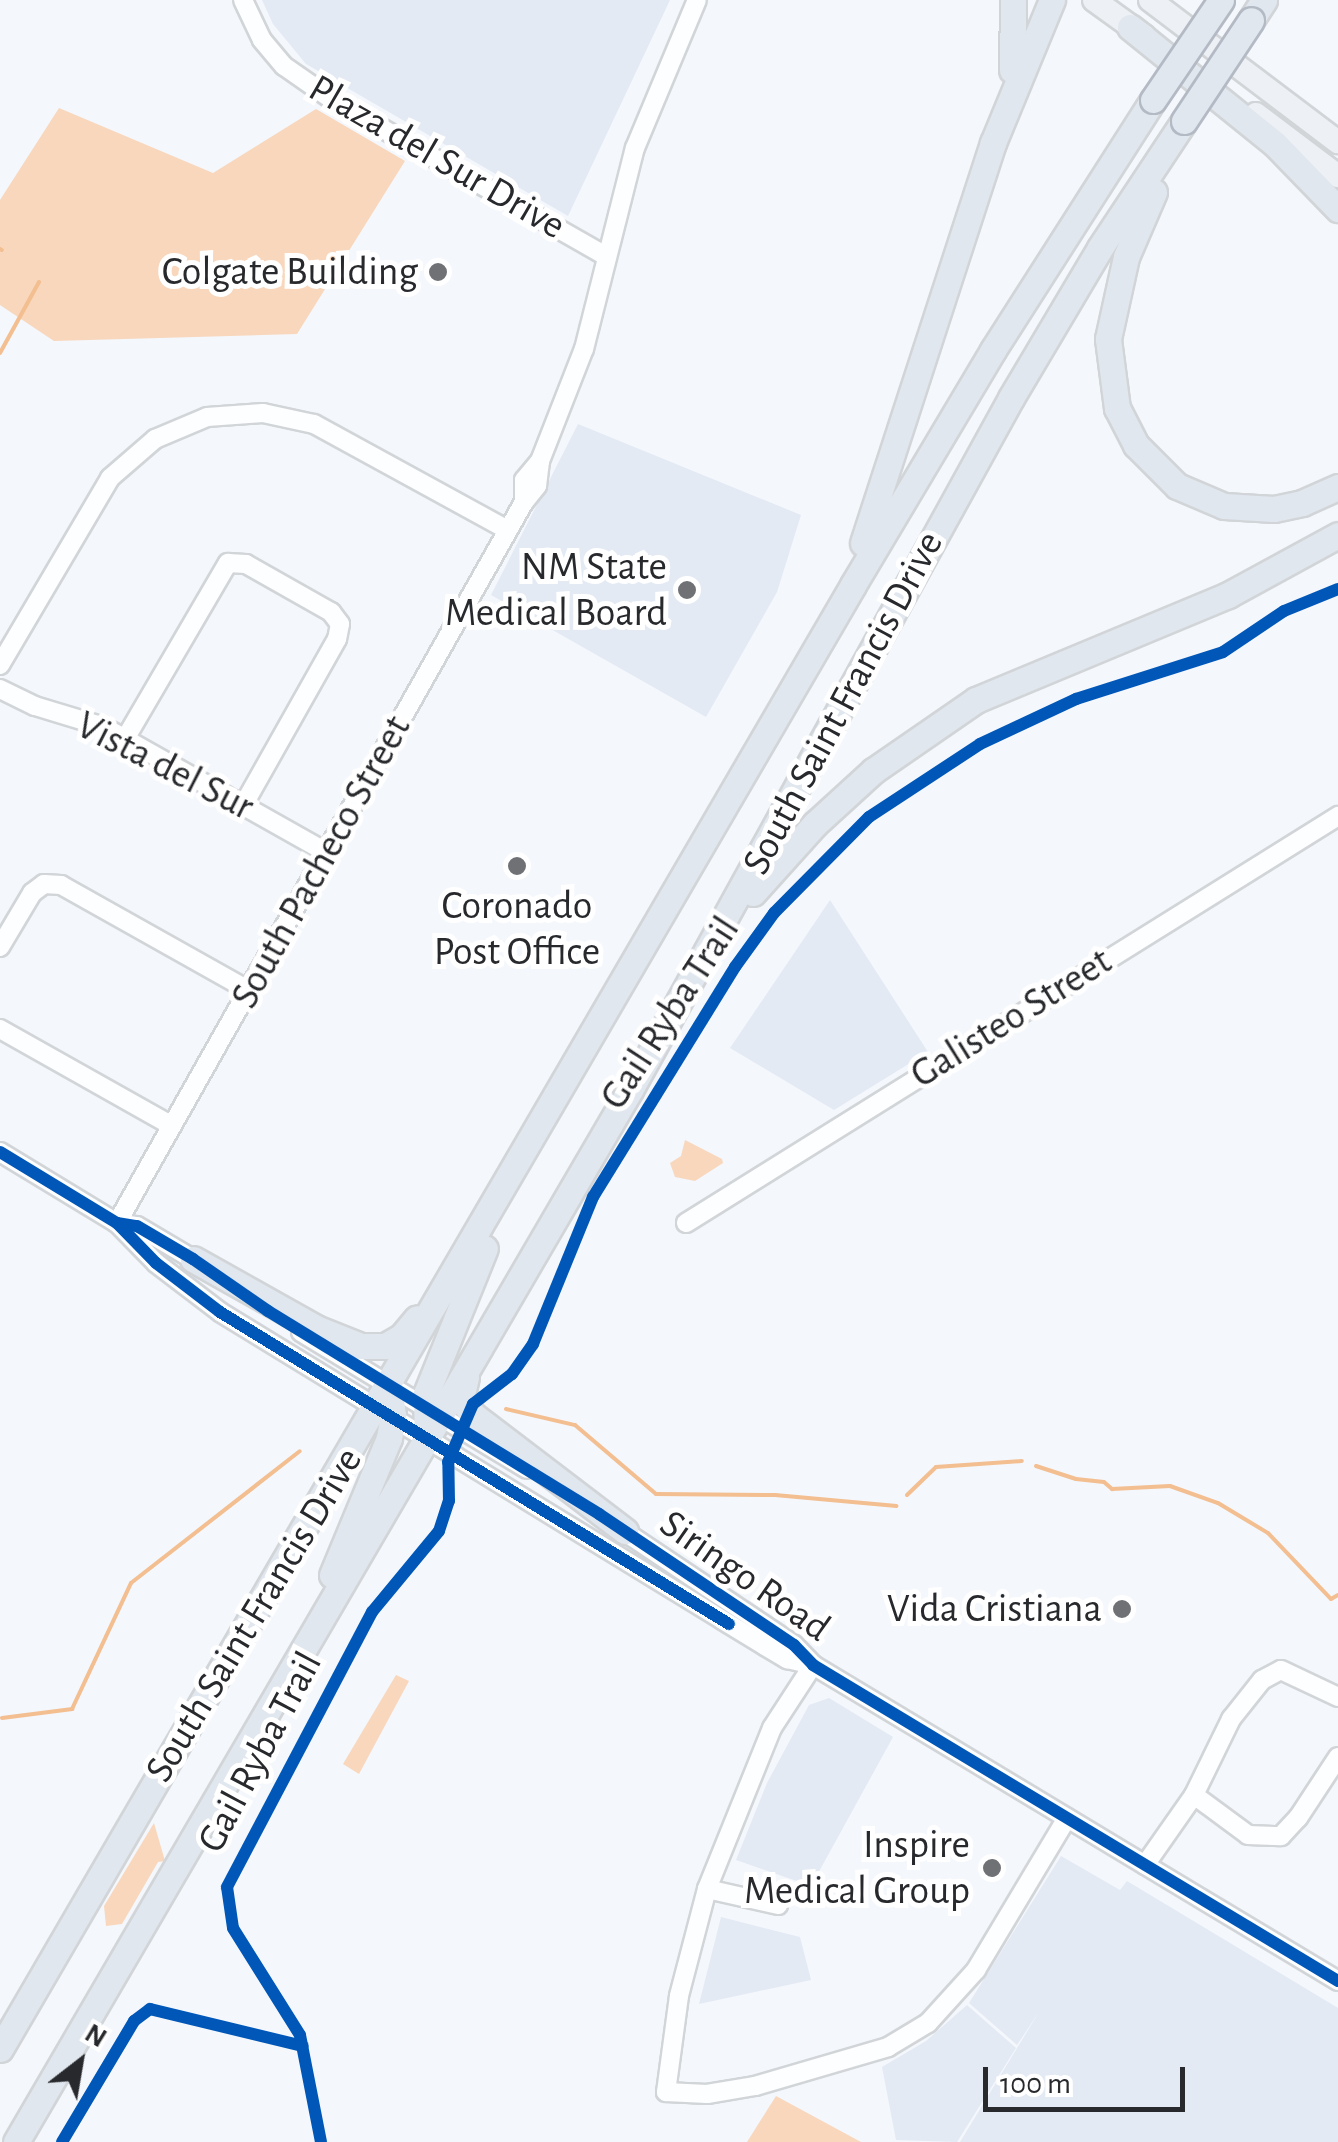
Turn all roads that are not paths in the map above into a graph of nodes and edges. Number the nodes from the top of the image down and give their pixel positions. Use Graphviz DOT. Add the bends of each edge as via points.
graph roads {
  1 [pos="243,0"];
  2 [pos="697,0"];
  3 [pos="1013,0"];
  4 [pos="1052,0"];
  5 [pos="1094,0"];
  6 [pos="1150,0"];
  7 [pos="1221,0"];
  8 [pos="1258,10"];
  9 [pos="1130,27"];
  10 [pos="1186,123"];
  11 [pos="1338,142"];
  12 [pos="993,143"];
  13 [pos="1338,176"];
  14 [pos="1338,208"];
  15 [pos="606,256"];
  16 [pos="1338,486"];
  17 [pos="508,530"];
  18 [pos="1338,535"];
  19 [pos="0,666"];
  20 [pos="804,670"];
  21 [pos="0,689"];
  22 [pos="125,739"];
  23 [pos="243,806"];
  24 [pos="1338,816"];
  25 [pos="326,852"];
  26 [pos="0,946"];
  27 [pos="702,962"];
  28 [pos="248,990"];
  29 [pos="0,1029"];
  30 [pos="541,1123"];
  31 [pos="172,1126"];
  32 [pos="0,1152"];
  33 [pos="117,1223"];
  34 [pos="686,1223"];
  35 [pos="480,1228"];
  36 [pos="193,1259"];
  37 [pos="469,1367"];
  38 [pos="386,1402"];
  39 [pos="431,1419"];
  40 [pos="625,1531"];
  41 [pos="301,1654"];
  42 [pos="813,1665"];
  43 [pos="1338,1697"];
  44 [pos="1338,1757"];
  45 [pos="1194,1795"];
  46 [pos="1068,1818"];
  47 [pos="1145,1865"];
  48 [pos="707,1890"];
  49 [pos="778,1906"];
  50 [pos="1338,1981"];
  51 [pos="0,2050"];
  52 [pos="16,2142"];
  1 -- 15 [label="street, Plaza del Sur Drive" via="284,66"];
  2 -- 15 [label="street, South Pacheco Street" via="640,132"];
  3 -- 12 [label="highway" via="1014,53"];
  4 -- 12 [label="highway"];
  5 -- 9 [label="main road"];
  6 -- 11 [label="main road"];
  7 -- 20 [label="highway, South Saint Francis Drive, bridge" via="993,350"];
  8 -- 10 [label="highway, South Saint Francis Drive, bridge"];
  9 -- 13 [label="main road"];
  9 -- 14 [label="highway" via="1275,144"];
  10 -- 16 [label="highway" via="1134,231 1119,280 1108,340 1118,408 1156,469 1210,502 1274,509"];
  10 -- 27 [label="highway, South Saint Francis Drive" via="1100,248 1010,398"];
  12 -- 20 [label="highway" via="876,513"];
  15 -- 17 [label="street, South Pacheco Street" via="584,349"];
  17 -- 19 [label="street" via="314,424 264,413 207,417 155,439 110,478"];
  17 -- 25 [label="street, South Pacheco Street"];
  18 -- 27 [label="highway" via="1228,595 1037,672 942,721 815,824"];
  20 -- 30 [label="highway, South Saint Francis Drive"];
  21 -- 22 [label="street, Vista del Sur"];
  22 -- 23 [label="street, Vista del Sur"];
  22 -- 23 [label="street" via="228,563 246,564 297,592 335,615 339,634"];
  23 -- 25 [label="street, Vista del Sur"];
  24 -- 34 [label="street, Galisteo Street"];
  25 -- 28 [label="street, South Pacheco Street"];
  26 -- 28 [label="street" via="32,893 44,884 61,884"];
  27 -- 37 [label="highway, South Saint Francis Drive"];
  28 -- 31 [label="street, South Pacheco Street"];
  29 -- 31 [label="street"];
  30 -- 35 [label="highway, South Saint Francis Drive"];
  30 -- 39 [label="highway" via="470,1283"];
  31 -- 33 [label="street, South Pacheco Street"];
  32 -- 33 [label="street, Siringo Road"];
  33 -- 36 [label="street, Siringo Road" via="137,1226"];
  33 -- 38 [label="street, Siringo Road" via="200,1298"];
  35 -- 36 [label="highway" via="412,1326 385,1346 362,1346 316,1328"];
  35 -- 38 [label="highway, South Saint Francis Drive"];
  36 -- 38 [label="street, Siringo Road"];
  37 -- 39 [label="highway, South Saint Francis Drive"];
  37 -- 40 [label="highway" via="460,1399 474,1416"];
  38 -- 39 [label="street, Siringo Road"];
  38 -- 39 [label="street, Siringo Road"];
  38 -- 41 [label="highway" via="389,1438"];
  38 -- 51 [label="highway, South Saint Francis Drive"];
  39 -- 40 [label="street, Siringo Road"];
  39 -- 41 [label="highway, South Saint Francis Drive"];
  39 -- 42 [label="street, Siringo Road" via="764,1646"];
  40 -- 42 [label="street, Siringo Road" via="794,1645"];
  41 -- 52 [label="highway, South Saint Francis Drive"];
  42 -- 46 [label="street, Siringo Road"];
  42 -- 48 [label="street" via="772,1728"];
  43 -- 45 [label="street" via="1290,1672 1274,1671 1232,1719"];
  44 -- 45 [label="street" via="1280,1836 1248,1835"];
  45 -- 47 [label="street"];
  46 -- 47 [label="street, Siringo Road"];
  46 -- 48 [label="street" via="976,1970 928,2023 888,2047 755,2086 666,2092 681,1990"];
  47 -- 50 [label="street, Siringo Road"];
  48 -- 49 [label="street"];
}
